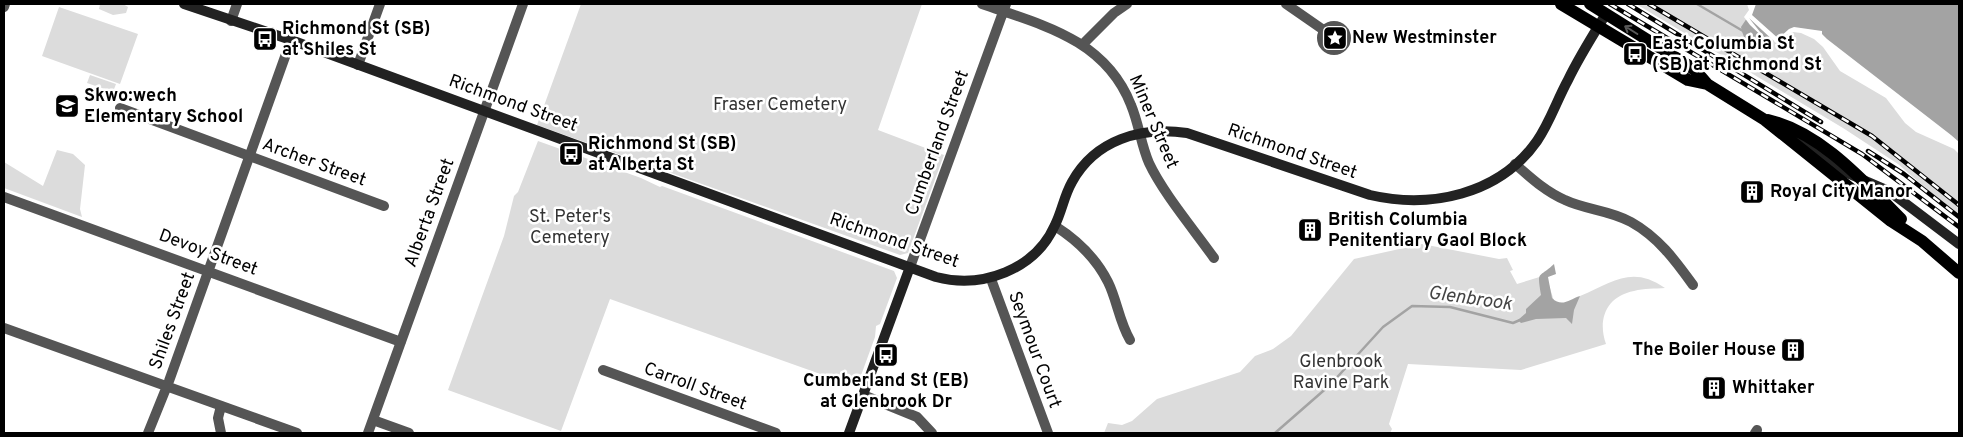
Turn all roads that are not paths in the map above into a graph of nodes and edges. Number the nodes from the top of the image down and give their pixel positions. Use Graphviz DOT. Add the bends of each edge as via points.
graph roads {
  1 [pos="184,4"];
  2 [pos="237,4"];
  3 [pos="380,4"];
  4 [pos="523,4"];
  5 [pos="982,4"];
  6 [pos="1127,4"];
  7 [pos="1286,4"];
  8 [pos="1561,4"];
  9 [pos="1590,4"];
  10 [pos="1005,8"];
  11 [pos="1606,14"];
  12 [pos="231,21"];
  13 [pos="1599,26"];
  14 [pos="1325,31"];
  15 [pos="291,40"];
  16 [pos="1083,44"];
  17 [pos="358,65"];
  18 [pos="1706,84"];
  19 [pos="120,108"];
  20 [pos="484,110"];
  21 [pos="1765,120"];
  22 [pos="1778,131"];
  23 [pos="1140,133"];
  24 [pos="250,157"];
  25 [pos="1835,157"];
  26 [pos="1516,164"];
  27 [pos="1860,179"];
  28 [pos="1890,191"];
  29 [pos="4,196"];
  30 [pos="384,206"];
  31 [pos="1055,226"];
  32 [pos="1922,241"];
  33 [pos="1959,244"];
  34 [pos="1214,258"];
  35 [pos="910,267"];
  36 [pos="209,270"];
  37 [pos="1959,273"];
  38 [pos="991,279"];
  39 [pos="1693,284"];
  40 [pos="4,328"];
  41 [pos="1130,340"];
  42 [pos="401,342"];
  43 [pos="603,370"];
  44 [pos="167,387"];
  45 [pos="863,395"];
  46 [pos="221,406"];
  47 [pos="373,420"];
  48 [pos="148,433"];
  49 [pos="221,433"];
  50 [pos="297,433"];
  51 [pos="368,433"];
  52 [pos="409,433"];
  53 [pos="776,433"];
  54 [pos="848,433"];
  55 [pos="932,433"];
  56 [pos="1048,433"];
  1 -- 12 [label="street, Richmond Street"];
  2 -- 12 [label="street"];
  3 -- 17 [label="street"];
  4 -- 20 [label="street, Alberta Street"];
  5 -- 10 [label="street, Miner Street"];
  6 -- 16 [label="street"];
  7 -- 14 [label="street"];
  8 -- 13 [label="main road"];
  9 -- 11 [label="main road"];
  10 -- 16 [label="street, Miner Street"];
  10 -- 35 [label="street, Cumberland Street"];
  11 -- 13 [label="street, Richmond Street"];
  18 -- 11 [label="main road, one-way" via="1695,70"];
  12 -- 15 [label="street, Richmond Street"];
  13 -- 18 [label="main road" via="1688,80"];
  13 -- 26 [label="street, Richmond Street" via="1536,142"];
  15 -- 17 [label="street, Richmond Street"];
  15 -- 24 [label="street, Shiles Street"];
  16 -- 23 [label="street, Miner Street" via="1110,67 1122,85"];
  17 -- 20 [label="street, Richmond Street"];
  18 -- 21 [label="main road"];
  19 -- 24 [label="street, Archer Street"];
  20 -- 35 [label="street, Richmond Street"];
  20 -- 42 [label="street, Alberta Street"];
  21 -- 22 [label="main road"];
  21 -- 25 [label="main road" via="1784,124"];
  22 -- 27 [label="street" via="1801,141 1840,170"];
  22 -- 32 [label="main road" via="1891,221"];
  23 -- 26 [label="street, Richmond Street" via="1168,130 1187,133 1395,201 1460,195 1493,180"];
  23 -- 31 [label="street, Richmond Street" via="1120,138 1097,151 1085,164 1071,183"];
  23 -- 34 [label="street, Miner Street" via="1154,172"];
  24 -- 30 [label="street, Archer Street"];
  24 -- 36 [label="street, Shiles Street"];
  25 -- 27 [label="main road"];
  25 -- 28 [label="street"];
  26 -- 39 [label="street" via="1548,191 1567,201 1601,209 1634,223 1660,243"];
  27 -- 28 [label="street"];
  27 -- 32 [label="main road"];
  28 -- 33 [label="street"];
  29 -- 36 [label="street, Devoy Street"];
  31 -- 38 [label="street, Richmond Street" via="1028,261"];
  31 -- 41 [label="street" via="1072,237 1093,258 1108,282"];
  32 -- 37 [label="main road"];
  35 -- 38 [label="street, Richmond Street" via="949,280"];
  35 -- 45 [label="street, Cumberland Street"];
  36 -- 42 [label="street, Devoy Street"];
  36 -- 44 [label="street, Shiles Street"];
  38 -- 56 [label="street, Seymour Court"];
  40 -- 44 [label="street"];
  42 -- 47 [label="street, Alberta Street"];
  43 -- 53 [label="street, Carroll Street"];
  44 -- 46 [label="street"];
  44 -- 48 [label="street, Shiles Street"];
  45 -- 54 [label="street, Cumberland Street"];
  45 -- 55 [label="street" via="917,417"];
  46 -- 49 [label="street" via="218,418"];
  46 -- 50 [label="street"];
  47 -- 51 [label="street, Alberta Street"];
  47 -- 52 [label="street"];
}
